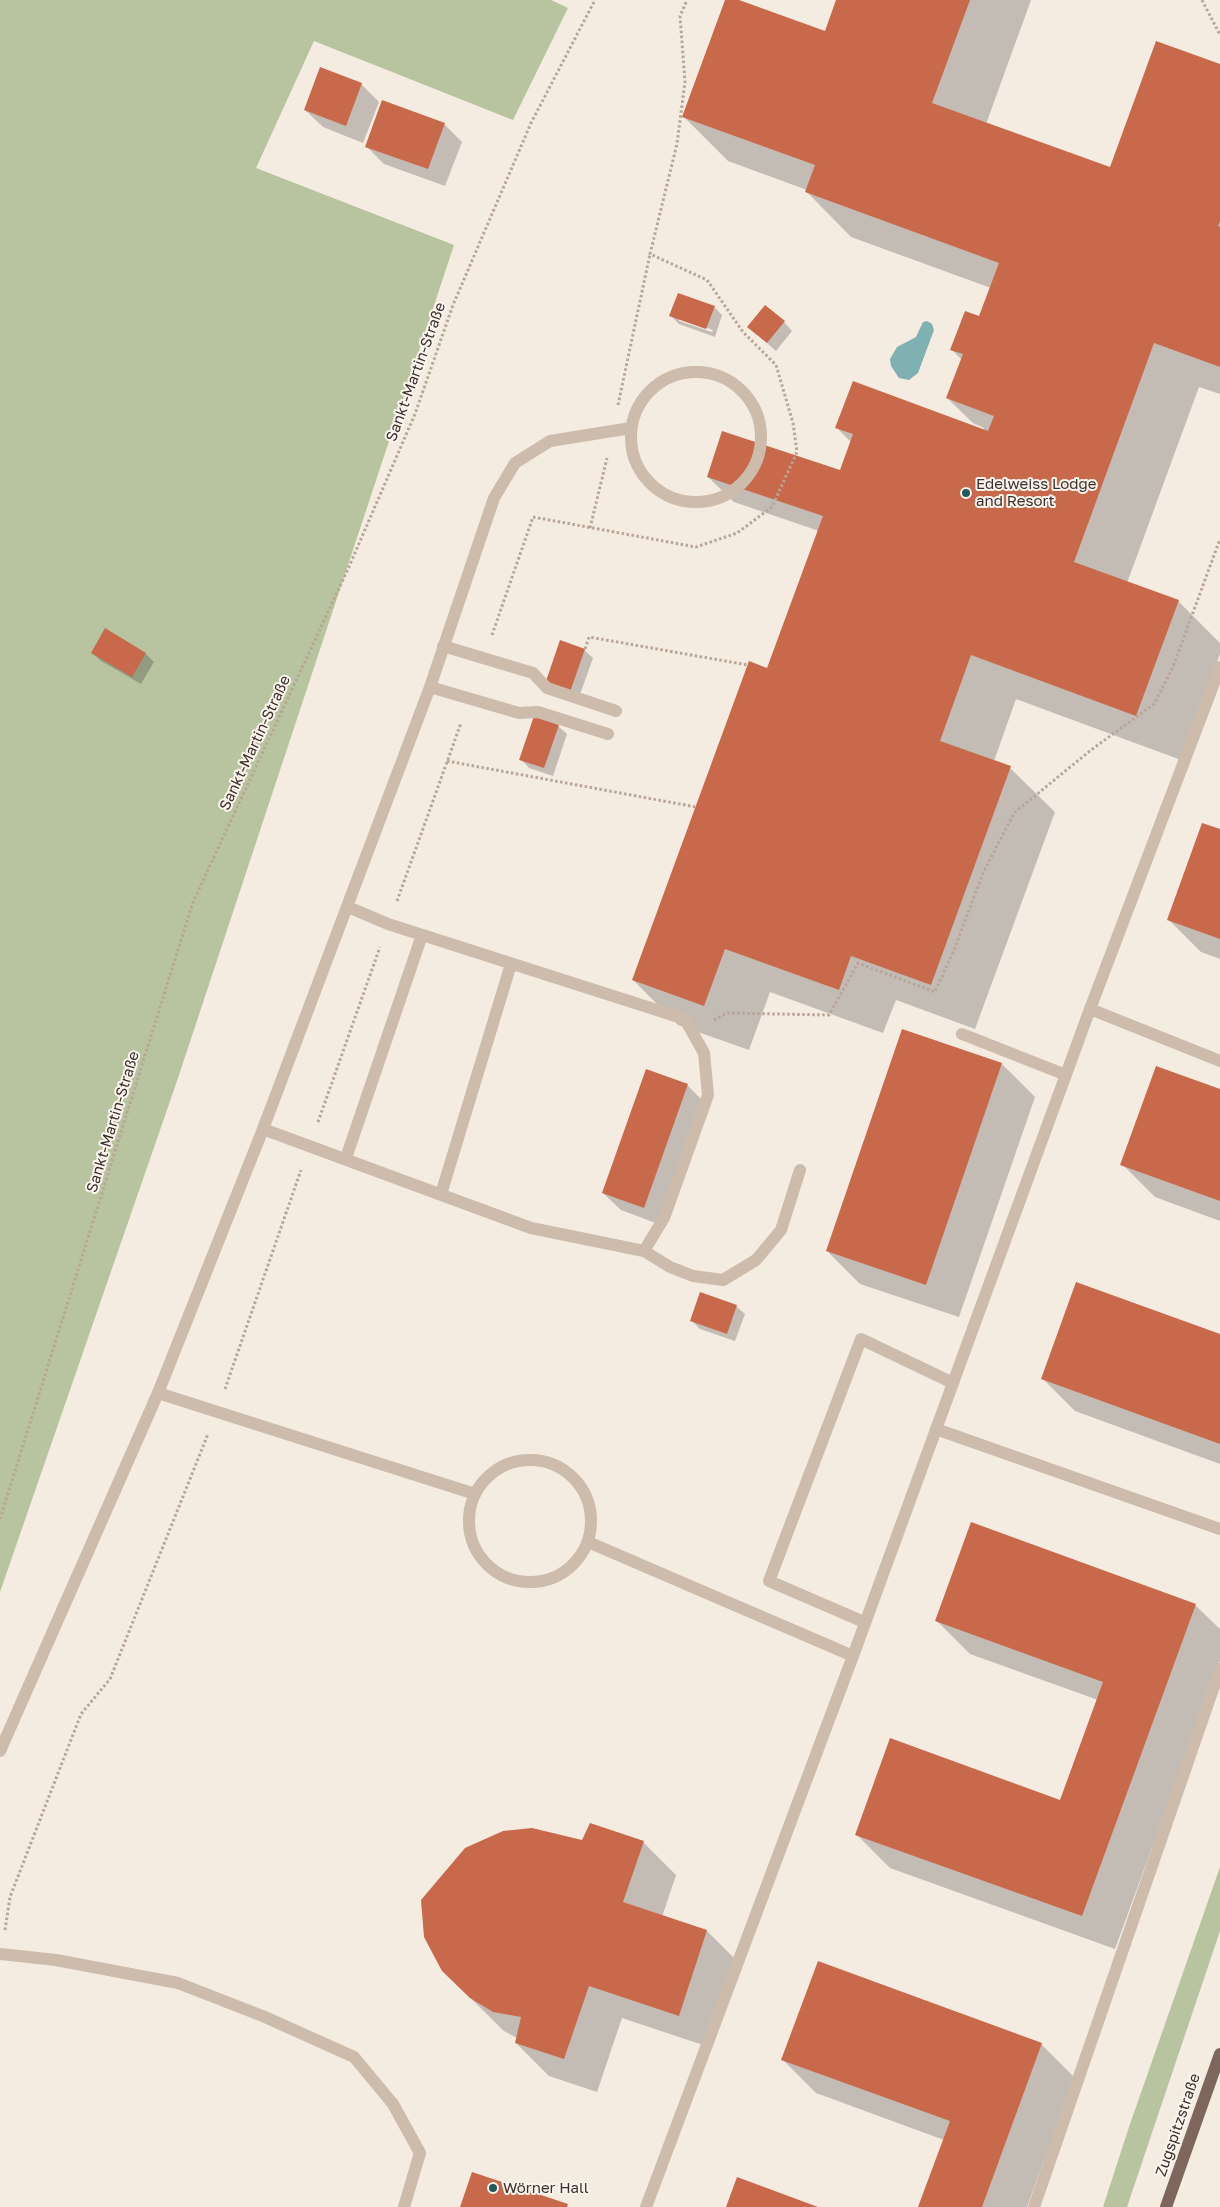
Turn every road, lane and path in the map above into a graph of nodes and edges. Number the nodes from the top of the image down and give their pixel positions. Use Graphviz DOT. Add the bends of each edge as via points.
graph roads {
  1 [pos="594,0"];
  2 [pos="1202,0"];
  3 [pos="1220,35"];
  4 [pos="650,254"];
  5 [pos="631,428"];
  6 [pos="613,430"];
  7 [pos="590,528"];
  8 [pos="1220,539"];
  9 [pos="443,646"];
  10 [pos="585,649"];
  11 [pos="748,665"];
  12 [pos="1220,667"];
  13 [pos="430,687"];
  14 [pos="616,712"];
  15 [pos="608,734"];
  16 [pos="447,761"];
  17 [pos="696,807"];
  18 [pos="348,907"];
  19 [pos="422,935"];
  20 [pos="511,964"];
  21 [pos="1090,1009"];
  22 [pos="693,1033"];
  23 [pos="962,1034"];
  24 [pos="1220,1061"];
  25 [pos="1066,1075"];
  26 [pos="263,1129"];
  27 [pos="346,1158"];
  28 [pos="800,1170"];
  29 [pos="441,1194"];
  30 [pos="644,1251"];
  31 [pos="953,1383"];
  32 [pos="158,1393"];
  33 [pos="936,1429"];
  34 [pos="475,1494"];
  35 [pos="0,1519"];
  36 [pos="1220,1529"];
  37 [pos="588,1542"];
  38 [pos="864,1622"];
  39 [pos="853,1656"];
  40 [pos="1220,1669"];
  41 [pos="0,1751"];
  42 [pos="0,1954"];
  43 [pos="1220,2054"];
  44 [pos="404,2207"];
  45 [pos="646,2207"];
  46 [pos="1034,2207"];
  47 [pos="1166,2207"];
  1 -- 35 [label="path, Sankt-Martin-Straße" via="531,123 452,305 412,423 348,569 193,902"];
  2 -- 3 [label="path"];
  4 -- 6 [label="path"];
  5 -- 5 [label="lane" via="631,449 638,469 651,486 689,503 710,502 730,494 746,480 757,463 762,442 760,421 751,400 736,384 715,374 693,372 670,376 652,388 638,407"];
  5 -- 6 [label="lane"];
  6 -- 7 [label="path"];
  6 -- 9 [label="lane" via="550,441 515,462 494,498"];
  8 -- 22 [label="path" via="1173,667 1154,704 1090,750 1014,813 983,873 935,992 858,963 829,1015 727,1012"];
  9 -- 13 [label="lane"];
  9 -- 14 [label="lane" via="533,673 547,688"];
  10 -- 11 [label="path" via="589,637"];
  12 -- 21 [label="lane"];
  13 -- 15 [label="lane" via="519,713 538,712"];
  13 -- 18 [label="lane"];
  16 -- 17 [label="path"];
  18 -- 19 [label="lane"];
  18 -- 26 [label="lane"];
  19 -- 20 [label="lane"];
  19 -- 27 [label="lane"];
  20 -- 22 [label="lane" via="685,1019"];
  20 -- 29 [label="lane"];
  21 -- 24 [label="lane"];
  21 -- 25 [label="lane"];
  22 -- 30 [label="lane" via="704,1053 708,1095 664,1218"];
  23 -- 25 [label="lane"];
  25 -- 31 [label="lane"];
  26 -- 27 [label="lane"];
  26 -- 32 [label="lane"];
  27 -- 29 [label="lane"];
  28 -- 30 [label="lane" via="781,1230 756,1260 723,1280 693,1276 670,1268"];
  29 -- 30 [label="lane" via="531,1228"];
  31 -- 33 [label="lane"];
  31 -- 38 [label="lane" via="860,1339 769,1580"];
  32 -- 34 [label="lane"];
  32 -- 41 [label="lane"];
  33 -- 36 [label="lane"];
  33 -- 38 [label="lane"];
  34 -- 37 [label="lane" via="487,1478 504,1466 524,1461 544,1462 563,1469 578,1483 588,1501 592,1522"];
  34 -- 37 [label="lane" via="469,1514 470,1534 477,1552 489,1568 506,1578 526,1583 546,1581 564,1573"];
  37 -- 39 [label="lane"];
  38 -- 39 [label="lane"];
  39 -- 45 [label="lane"];
  40 -- 46 [label="lane"];
  42 -- 44 [label="lane" via="56,1960 178,1983 354,2057 393,2104 420,2152"];
  43 -- 47 [label="main road, Zugspitzstraße"];
}
